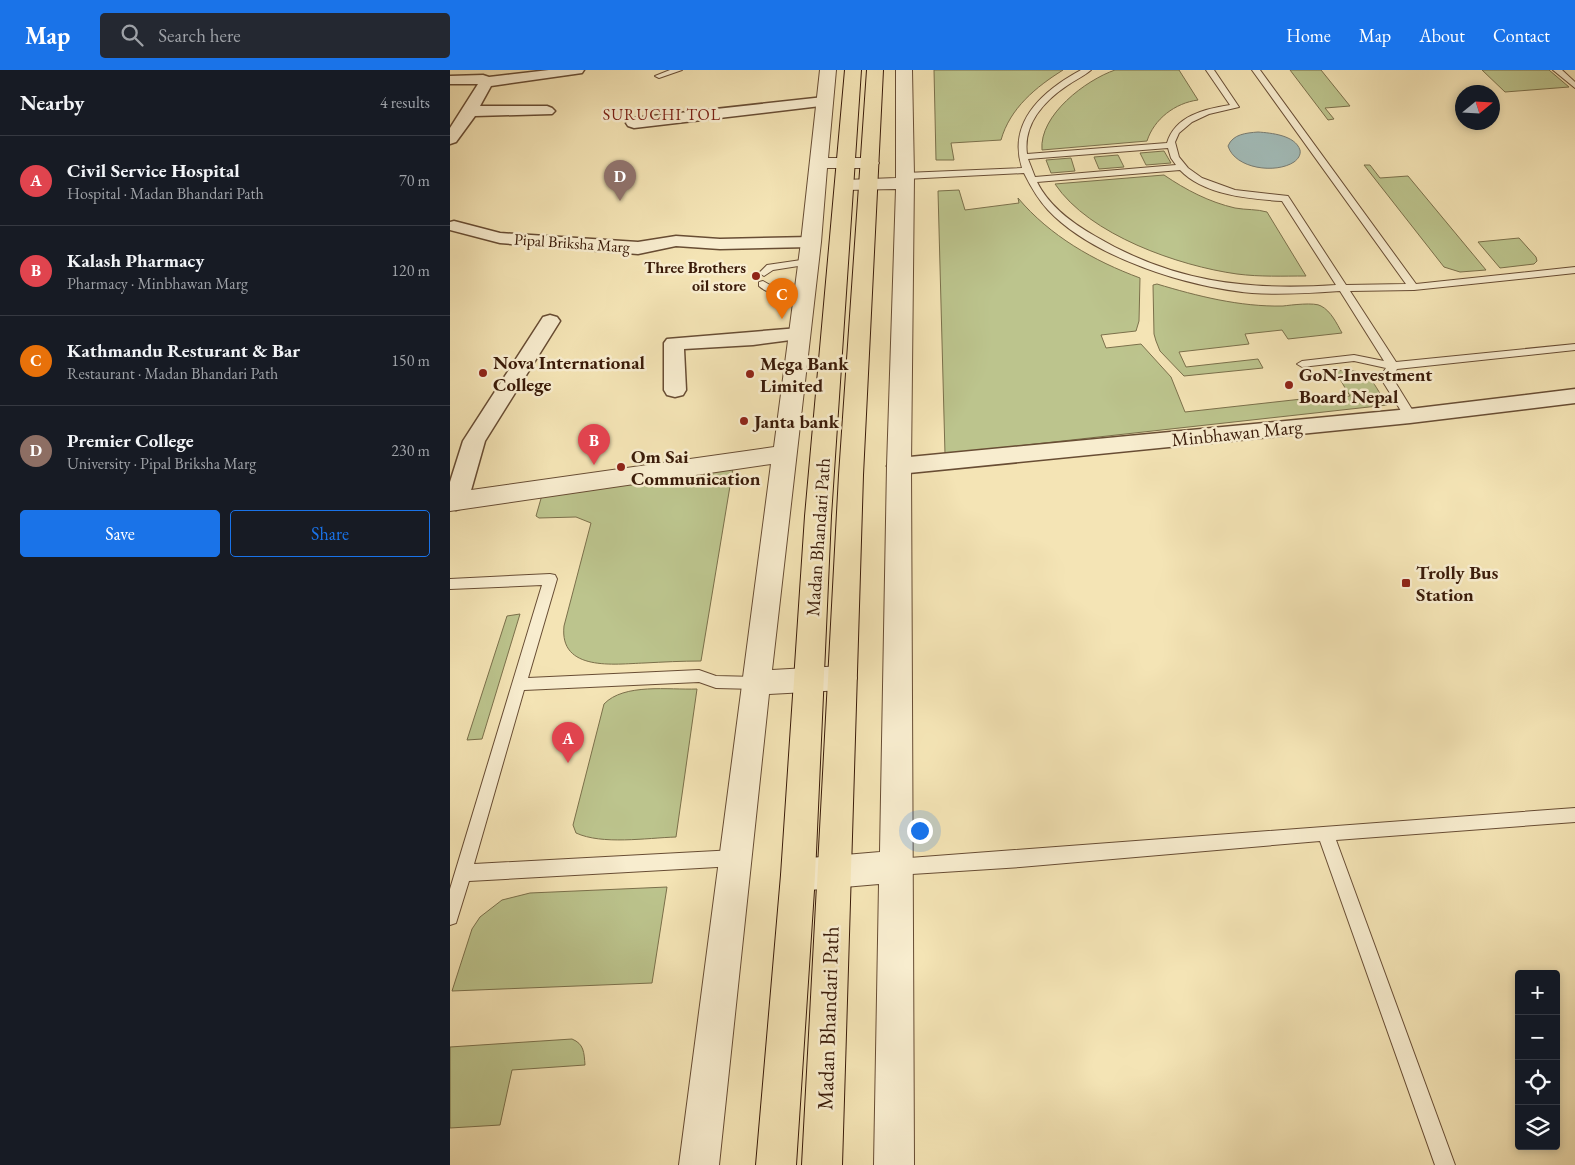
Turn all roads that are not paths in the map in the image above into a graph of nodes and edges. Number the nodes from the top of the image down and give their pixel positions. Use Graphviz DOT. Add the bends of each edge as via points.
graph roads {
  1 [pos="577,70"];
  2 [pos="678,70"];
  3 [pos="828,70"];
  4 [pos="853,70"];
  5 [pos="875,70"];
  6 [pos="904,70"];
  7 [pos="1088,70"];
  8 [pos="1210,70"];
  9 [pos="1256,70"];
  10 [pos="1556,70"];
  11 [pos="659,76"];
  12 [pos="484,77"];
  13 [pos="450,80"];
  14 [pos="1575,86"];
  15 [pos="824,102"];
  16 [pos="470,111"];
  17 [pos="547,111"];
  18 [pos="634,123"];
  19 [pos="450,139"];
  20 [pos="1172,145"];
  21 [pos="1023,157"];
  22 [pos="818,163"];
  23 [pos="846,163"];
  24 [pos="870,163"];
  25 [pos="1183,167"];
  26 [pos="1026,170"];
  27 [pos="905,180"];
  28 [pos="1030,180"];
  29 [pos="869,184"];
  30 [pos="845,185"];
  31 [pos="454,226"];
  32 [pos="810,252"];
  33 [pos="1575,270"];
  34 [pos="764,273"];
  35 [pos="763,284"];
  36 [pos="1413,287"];
  37 [pos="1344,288"];
  38 [pos="805,292"];
  39 [pos="550,321"];
  40 [pos="799,334"];
  41 [pos="1575,347"];
  42 [pos="1302,364"];
  43 [pos="1393,366"];
  44 [pos="675,390"];
  45 [pos="1575,396"];
  46 [pos="1410,416"];
  47 [pos="784,454"];
  48 [pos="899,466"];
  49 [pos="453,501"];
  50 [pos="450,584"];
  51 [pos="843,678"];
  52 [pos="809,680"];
  53 [pos="756,683"];
  54 [pos="519,684"];
  55 [pos="1575,815"];
  56 [pos="1325,833"];
  57 [pos="735,858"];
  58 [pos="896,867"];
  59 [pos="834,872"];
  60 [pos="463,873"];
  61 [pos="798,875"];
  62 [pos="450,917"];
  63 [pos="699,1165"];
  64 [pos="776,1165"];
  65 [pos="822,1165"];
  66 [pos="894,1165"];
  67 [pos="1445,1165"];
  1 -- 12 [label="street"];
  2 -- 11 [label="lane"];
  3 -- 15 [label="street"];
  4 -- 23 [label="highway, Madan Bhandari Path"];
  5 -- 24 [label="highway, Madan Bhandari Path"];
  6 -- 27 [label="street"];
  7 -- 21 [label="lane" via="1051,94 1032,115 1020,144"];
  8 -- 20 [label="lane" via="1235,107 1207,112 1186,121 1174,134"];
  9 -- 36 [label="lane"];
  10 -- 14 [label="lane"];
  12 -- 13 [label="street"];
  12 -- 16 [label="street"];
  15 -- 18 [label="street"];
  15 -- 22 [label="street"];
  16 -- 17 [label="street"];
  16 -- 19 [label="street"];
  20 -- 21 [label="lane"];
  20 -- 25 [label="lane" via="1175,158"];
  21 -- 26 [label="lane"];
  22 -- 23 [label="street"];
  22 -- 32 [label="street"];
  23 -- 24 [label="street"];
  23 -- 30 [label="highway, Madan Bhandari Path"];
  24 -- 29 [label="highway, Madan Bhandari Path"];
  25 -- 28 [label="lane"];
  25 -- 37 [label="lane" via="1201,180 1230,192 1285,198"];
  26 -- 27 [label="lane"];
  26 -- 28 [label="lane"];
  27 -- 29 [label="street"];
  27 -- 48 [label="street"];
  28 -- 37 [label="lane" via="1046,204 1072,225 1112,250 1167,273 1236,288 1275,291"];
  29 -- 30 [label="street"];
  29 -- 51 [label="highway, Madan Bhandari Path"];
  30 -- 52 [label="highway, Madan Bhandari Path" via="818,516"];
  31 -- 32 [label="street, Pipal Briksha Marg" via="500,238 638,248 676,241"];
  32 -- 34 [label="lane" via="770,267"];
  32 -- 38 [label="street"];
  33 -- 36 [label="lane"];
  35 -- 38 [label="lane" via="777,292"];
  36 -- 37 [label="lane"];
  37 -- 43 [label="lane"];
  38 -- 40 [label="street"];
  39 -- 49 [label="street" via="474,441"];
  40 -- 44 [label="street" via="674,343"];
  40 -- 47 [label="street"];
  41 -- 43 [label="lane"];
  42 -- 43 [label="lane" via="1354,358"];
  43 -- 46 [label="lane" via="1386,377"];
  45 -- 46 [label="street, Minbhawan Marg"];
  46 -- 48 [label="street, Minbhawan Marg"];
  47 -- 49 [label="street"];
  47 -- 53 [label="street"];
  48 -- 58 [label="street"];
  50 -- 54 [label="lane" via="550,579"];
  51 -- 52 [label="street"];
  51 -- 59 [label="highway, Madan Bhandari Path"];
  52 -- 53 [label="street"];
  52 -- 61 [label="highway, Madan Bhandari Path"];
  53 -- 54 [label="lane" via="716,682 699,676"];
  53 -- 57 [label="street"];
  54 -- 60 [label="lane"];
  55 -- 56 [label="lane"];
  56 -- 58 [label="lane"];
  56 -- 67 [label="lane"];
  57 -- 60 [label="lane"];
  57 -- 63 [label="street"];
  58 -- 59 [label="street"];
  58 -- 66 [label="street"];
  59 -- 61 [label="street"];
  59 -- 65 [label="highway, Madan Bhandari Path"];
  60 -- 62 [label="lane"];
  61 -- 64 [label="highway, Madan Bhandari Path"];
}
